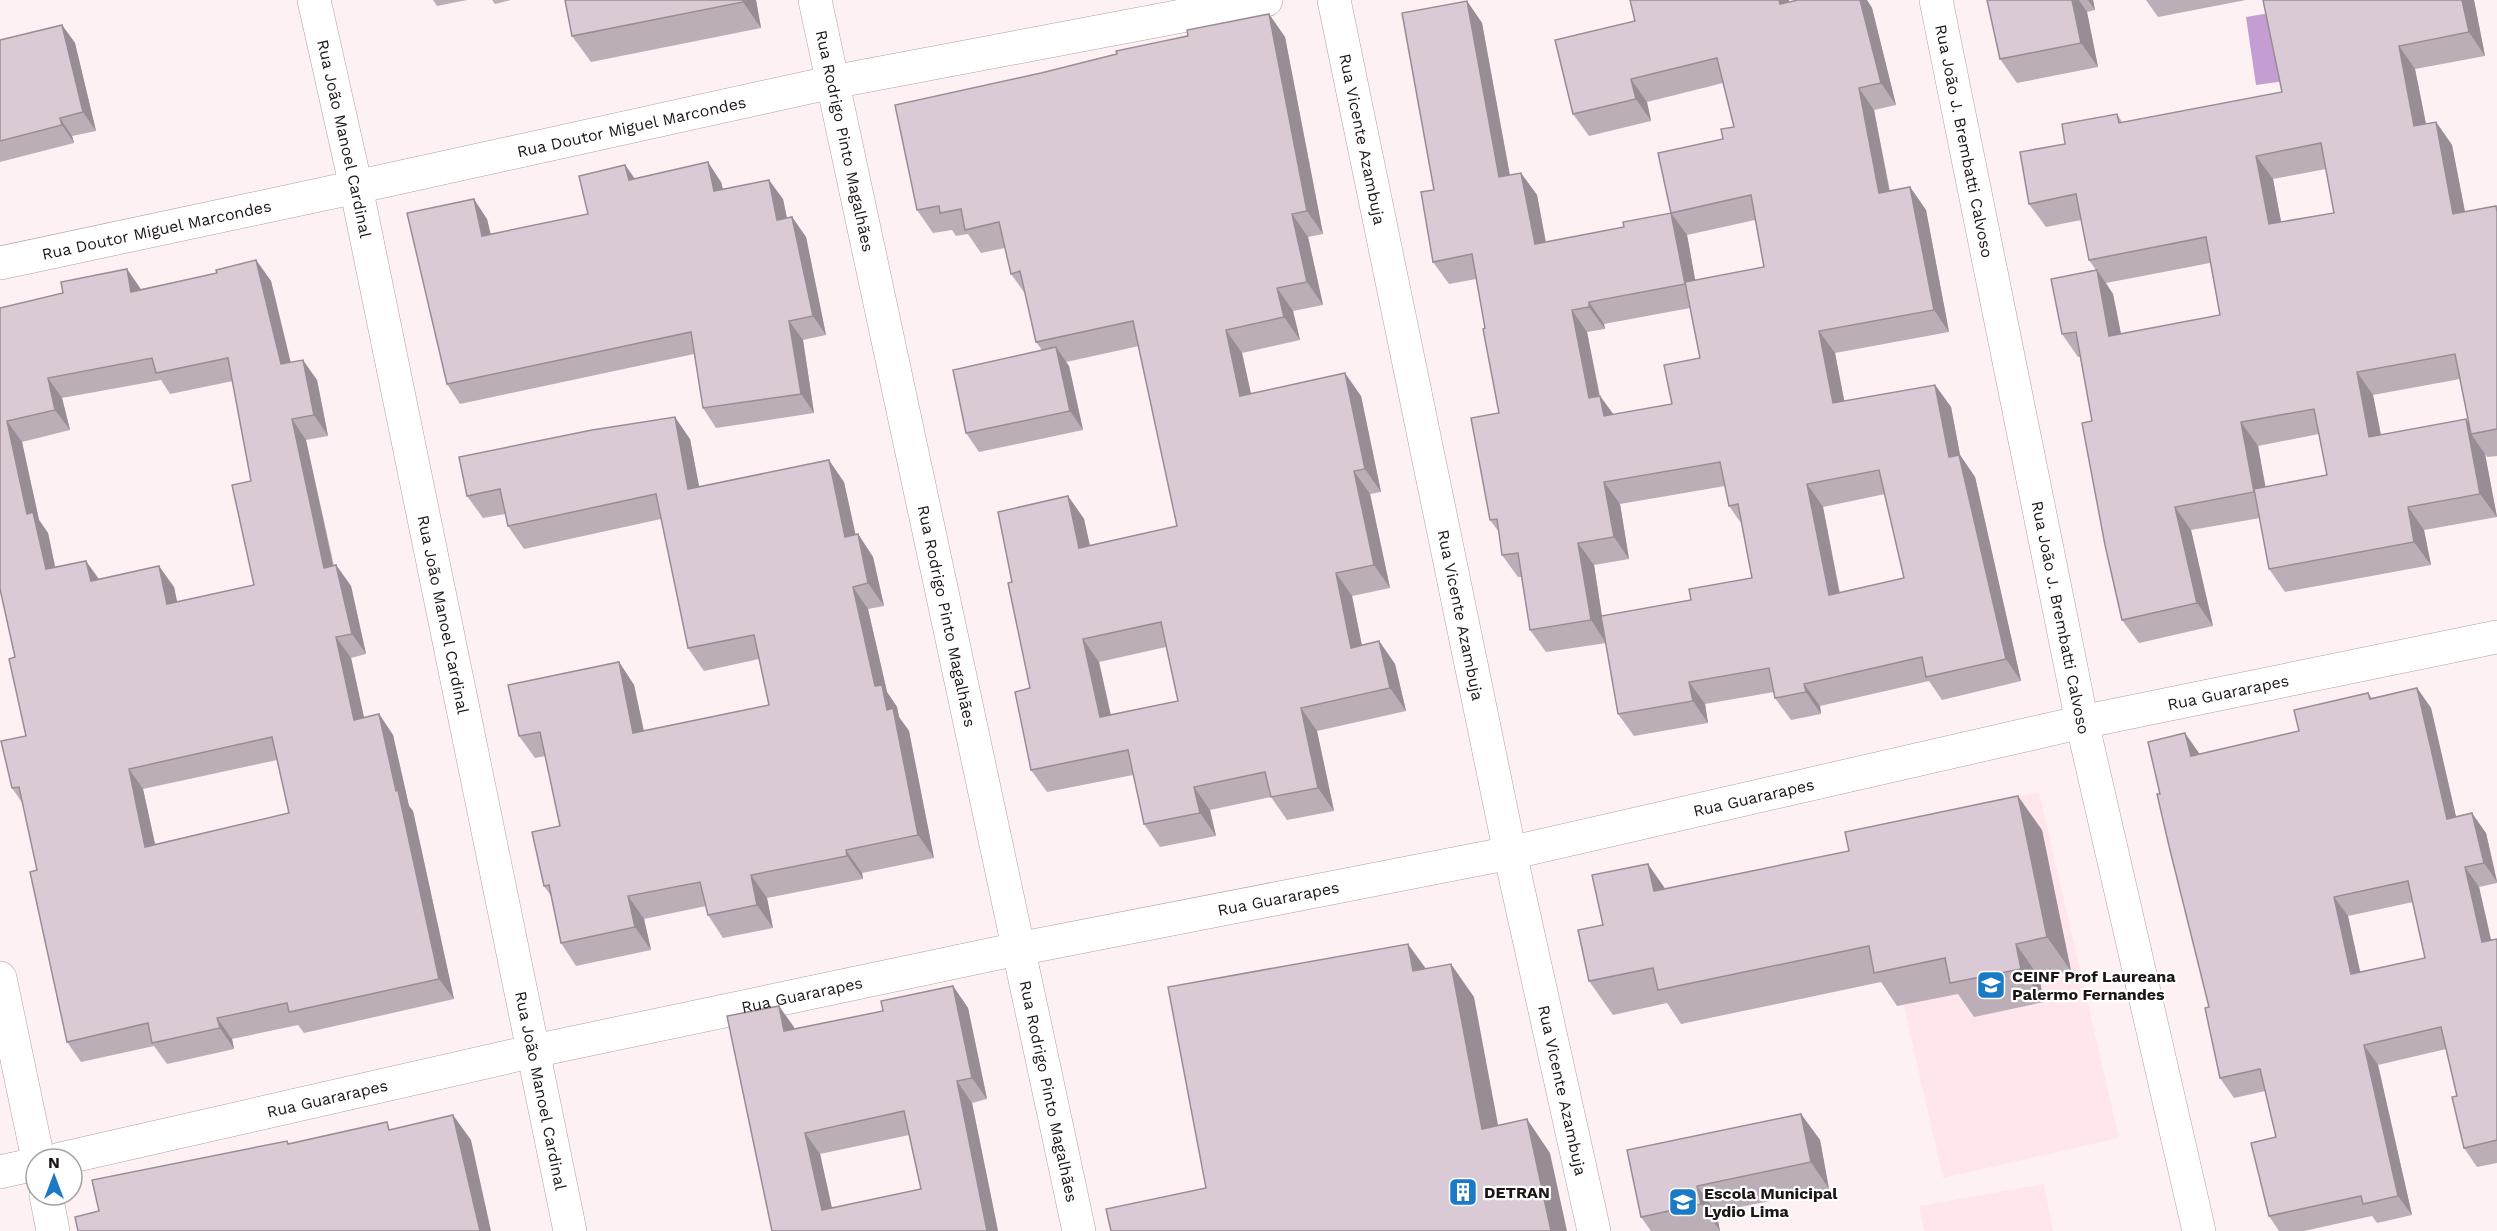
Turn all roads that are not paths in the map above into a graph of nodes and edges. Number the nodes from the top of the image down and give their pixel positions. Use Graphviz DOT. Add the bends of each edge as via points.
graph roads {
  1 [pos="315,0"];
  2 [pos="815,0"];
  3 [pos="1266,0"];
  4 [pos="1334,0"];
  5 [pos="1936,0"];
  6 [pos="833,82"];
  7 [pos="356,188"];
  8 [pos="0,262"];
  9 [pos="2497,637"];
  10 [pos="2082,722"];
  11 [pos="1510,853"];
  12 [pos="1018,949"];
  13 [pos="0,978"];
  14 [pos="534,1051"];
  15 [pos="35,1147"];
  16 [pos="84,1154"];
  17 [pos="24,1167"];
  18 [pos="0,1172"];
  19 [pos="48,1207"];
  20 [pos="53,1231"];
  21 [pos="570,1231"];
  22 [pos="1079,1231"];
  23 [pos="1594,1231"];
  24 [pos="2199,1231"];
  1 -- 7 [label="street, Rua João Manoel Cardinal"];
  2 -- 6 [label="street, Rua Rodrigo Pinto Magalhães"];
  3 -- 6 [label="street, Rua Doutor Miguel Marcondes"];
  4 -- 11 [label="street, Rua Vicente Azambuja"];
  5 -- 10 [label="street, Rua João J. Brembatti Calvoso"];
  6 -- 7 [label="street, Rua Doutor Miguel Marcondes"];
  6 -- 12 [label="street, Rua Rodrigo Pinto Magalhães"];
  7 -- 8 [label="street, Rua Doutor Miguel Marcondes"];
  7 -- 14 [label="street, Rua João Manoel Cardinal"];
  9 -- 10 [label="street, Rua Guararapes"];
  10 -- 11 [label="street, Rua Guararapes"];
  10 -- 24 [label="street, Rua João J. Brembatti Calvoso"];
  11 -- 12 [label="street, Rua Guararapes"];
  11 -- 23 [label="street, Rua Vicente Azambuja"];
  12 -- 14 [label="street, Rua Guararapes"];
  12 -- 22 [label="street, Rua Rodrigo Pinto Magalhães"];
  13 -- 15 [label="street"];
  14 -- 16 [label="street, Rua Guararapes"];
  14 -- 21 [label="street, Rua João Manoel Cardinal"];
  17 -- 18 [label="street"];
  19 -- 20 [label="street"];
}
